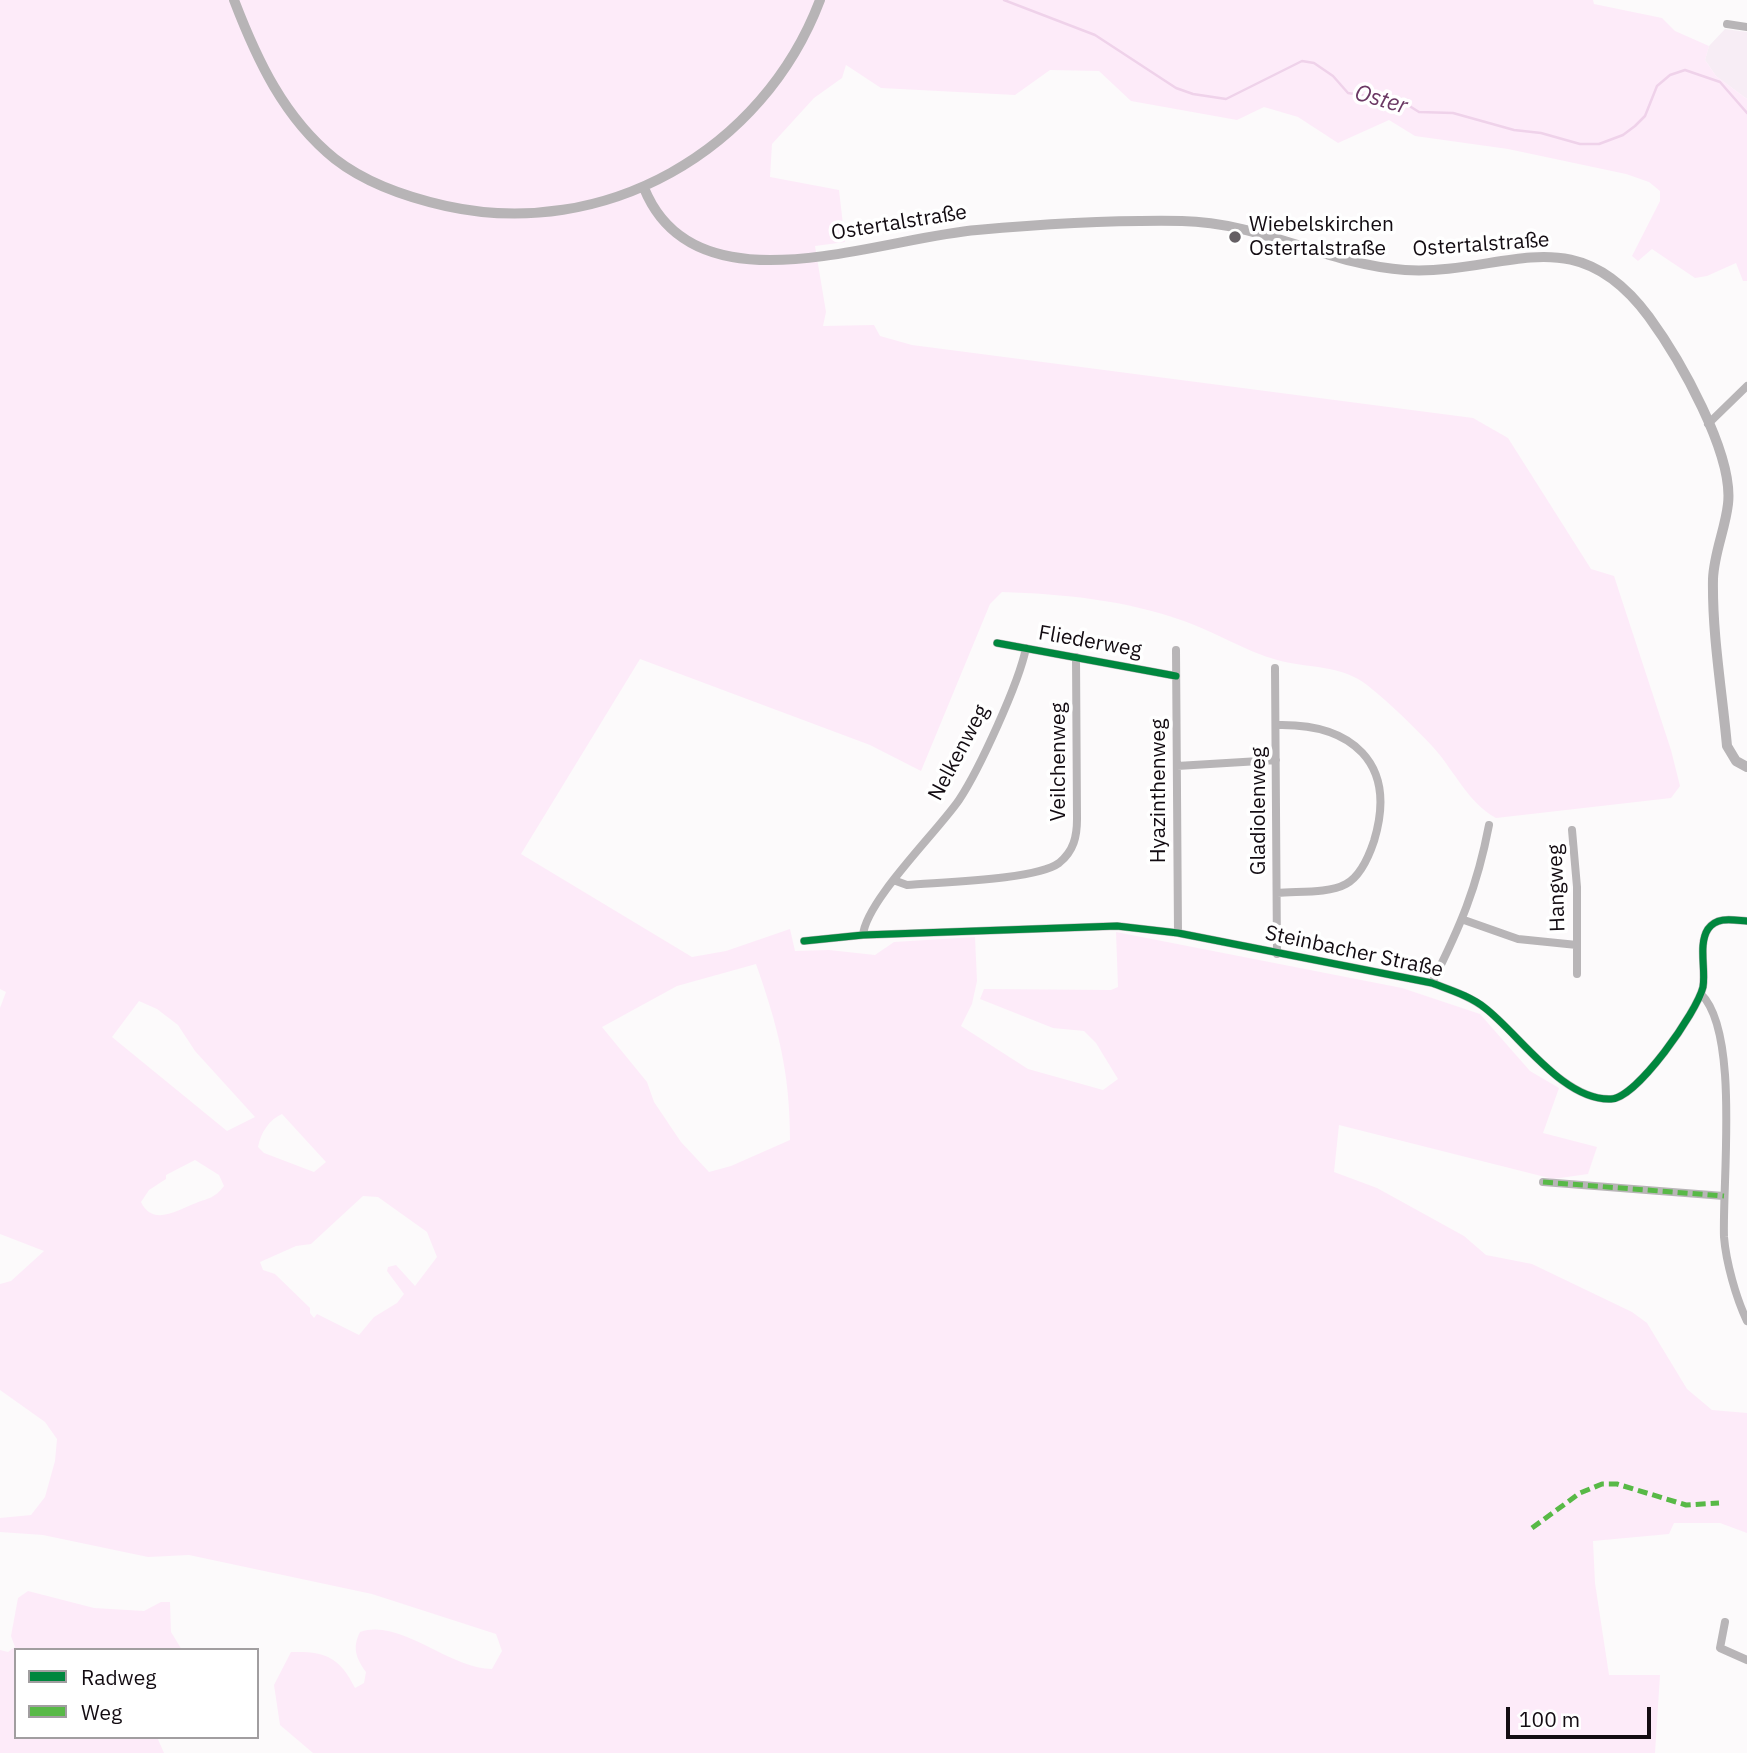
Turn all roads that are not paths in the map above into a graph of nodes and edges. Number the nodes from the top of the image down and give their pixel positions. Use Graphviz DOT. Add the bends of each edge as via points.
graph roads {
  1 [pos="234,0"];
  2 [pos="820,0"];
  3 [pos="1727,24"];
  4 [pos="1747,27"];
  5 [pos="644,188"];
  6 [pos="1747,386"];
  7 [pos="1708,424"];
  8 [pos="997,643"];
  9 [pos="1026,648"];
  10 [pos="1176,650"];
  11 [pos="1076,657"];
  12 [pos="1275,668"];
  13 [pos="1176,676"];
  14 [pos="1276,725"];
  15 [pos="1276,760"];
  16 [pos="1177,766"];
  17 [pos="1747,767"];
  18 [pos="1489,825"];
  19 [pos="1572,830"];
  20 [pos="896,881"];
  21 [pos="1277,893"];
  22 [pos="1464,920"];
  23 [pos="1747,921"];
  24 [pos="1178,933"];
  25 [pos="863,935"];
  26 [pos="804,941"];
  27 [pos="1577,945"];
  28 [pos="1277,954"];
  29 [pos="1577,974"];
  30 [pos="1432,983"];
  31 [pos="1701,994"];
  32 [pos="1543,1182"];
  33 [pos="1724,1196"];
  34 [pos="1747,1321"];
  35 [pos="1725,1622"];
  36 [pos="1747,1660"];
  1 -- 5 [label="main road" via="260,63 287,107 334,157 374,183 450,207 521,214 582,208"];
  2 -- 5 [label="main road" via="784,70 738,124 679,170"];
  3 -- 4 [label="street"];
  5 -- 7 [label="main road, Ostertalstraße" via="651,205 677,236 704,250 742,258 813,257 975,230 1184,221 1259,231 1364,263 1407,270 1532,256 1564,258 1595,268 1635,299 1665,341"];
  6 -- 7 [label="street"];
  7 -- 17 [label="main road, Ostertalstraße" via="1728,479 1713,578 1727,746 1736,761"];
  8 -- 9 [label="street, Fliederweg"];
  9 -- 11 [label="street, Fliederweg"];
  9 -- 20 [label="street, Nelkenweg" via="959,800"];
  10 -- 13 [label="street, Hyazinthenweg"];
  11 -- 13 [label="street, Fliederweg"];
  11 -- 20 [label="street, Veilchenweg" via="1077,835 1069,853 1052,867 1031,873 907,885"];
  12 -- 14 [label="street, Gladiolenweg"];
  13 -- 16 [label="street, Hyazinthenweg"];
  14 -- 15 [label="street, Gladiolenweg"];
  14 -- 21 [label="street" via="1318,727 1355,745 1373,769 1381,800 1371,851 1351,881 1329,889"];
  15 -- 16 [label="street"];
  15 -- 21 [label="street, Gladiolenweg"];
  16 -- 24 [label="street, Hyazinthenweg"];
  18 -- 22 [label="street"];
  19 -- 27 [label="street, Hangweg"];
  20 -- 25 [label="street, Nelkenweg" via="877,905"];
  21 -- 28 [label="street, Gladiolenweg"];
  22 -- 27 [label="street, Hangweg" via="1518,939"];
  22 -- 30 [label="street"];
  23 -- 31 [label="street" via="1721,920 1706,933"];
  24 -- 25 [label="street, Steinbacher Straße" via="1065,926"];
  24 -- 28 [label="street, Steinbacher Straße"];
  25 -- 26 [label="street, Steinbacher Straße"];
  27 -- 29 [label="street, Hangweg"];
  28 -- 30 [label="street, Steinbacher Straße"];
  30 -- 31 [label="street, Steinbacher Straße" via="1475,1001 1541,1064 1582,1091 1609,1100 1620,1098 1638,1084"];
  31 -- 33 [label="street" via="1711,1007 1724,1061"];
  32 -- 33 [label="street"];
  33 -- 34 [label="street" via="1724,1240"];
  35 -- 36 [label="street" via="1720,1648"];
}
